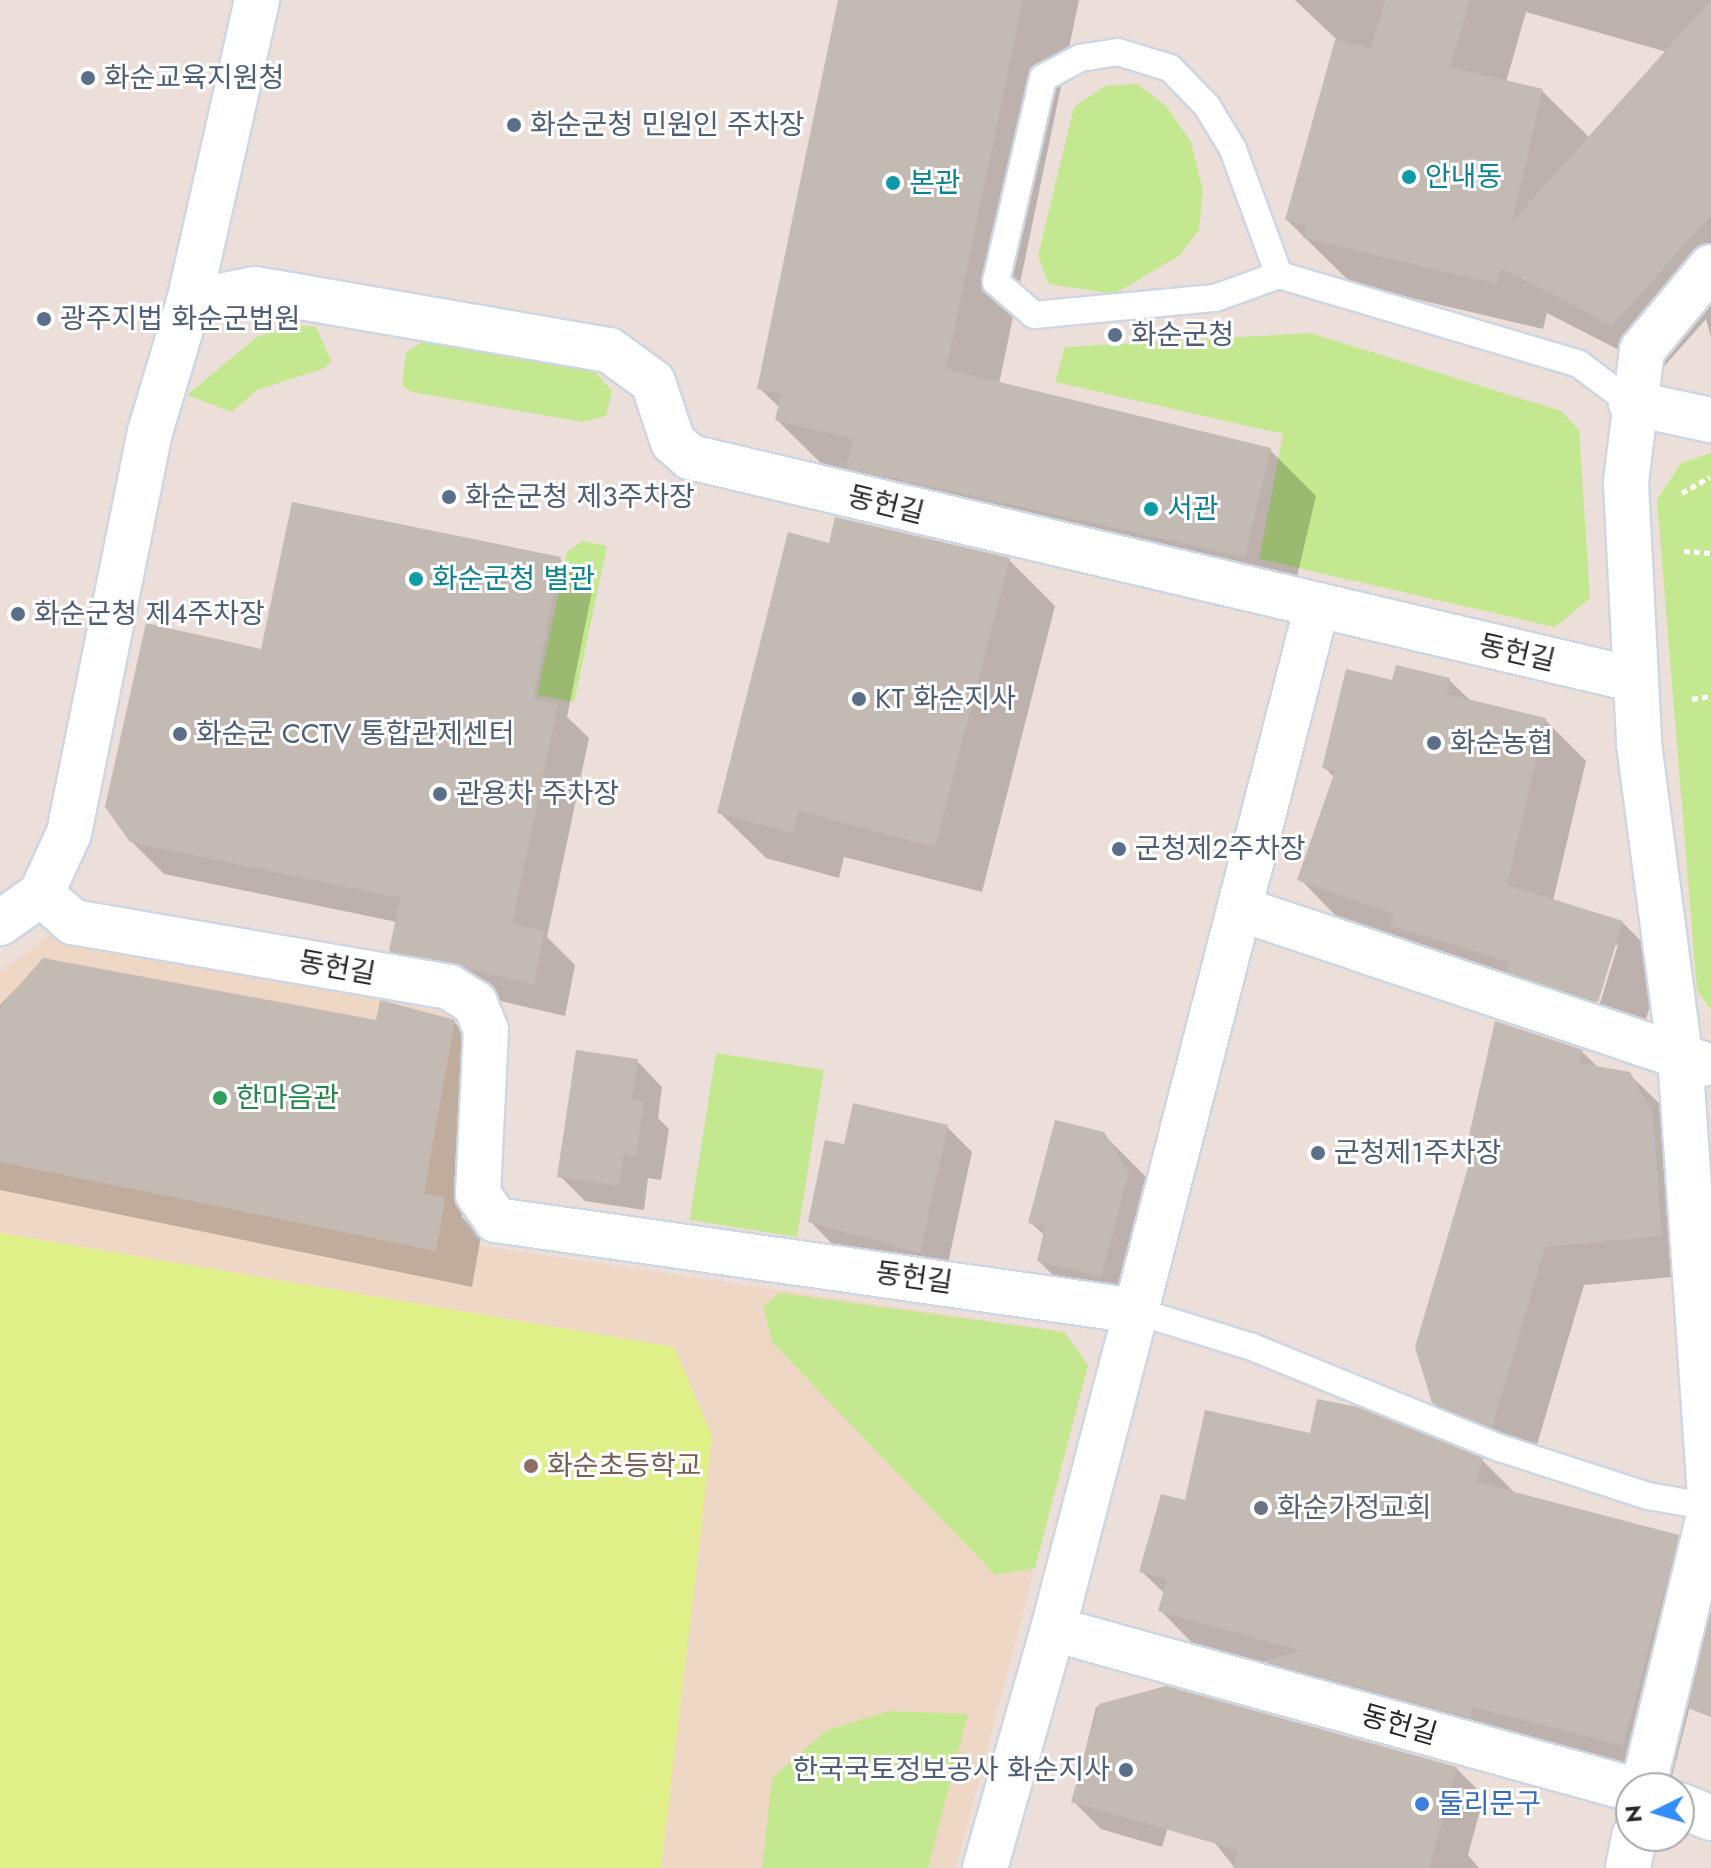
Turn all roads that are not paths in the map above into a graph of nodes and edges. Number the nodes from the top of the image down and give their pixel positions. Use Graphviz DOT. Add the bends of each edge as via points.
graph roads {
  1 [pos="257,0"];
  2 [pos="1711,267"];
  3 [pos="1279,275"];
  4 [pos="189,302"];
  5 [pos="1631,403"];
  6 [pos="1711,420"];
  7 [pos="1316,610"];
  8 [pos="1636,680"];
  9 [pos="41,894"];
  10 [pos="1243,910"];
  11 [pos="0,923"];
  12 [pos="1695,1061"];
  13 [pos="1136,1311"];
  14 [pos="1711,1506"];
  15 [pos="1053,1629"];
  16 [pos="1647,1772"];
  17 [pos="1615,1785"];
  18 [pos="985,1868"];
  1 -- 4 [label="street"];
  2 -- 5 [label="street" via="1642,350"];
  3 -- 3 [label="lane" via="1215,298 1034,315 996,282 1043,78 1080,58 1118,52 1170,68 1207,106 1233,149"];
  3 -- 5 [label="lane" via="1579,364"];
  4 -- 7 [label="street, 동헌길" via="255,289 609,350 653,382 673,442 690,457"];
  4 -- 9 [label="street" via="150,432 69,833"];
  5 -- 6 [label="street"];
  5 -- 8 [label="street" via="1626,483"];
  7 -- 8 [label="street, 동헌길"];
  7 -- 10 [label="street"];
  8 -- 12 [label="street"];
  9 -- 11 [label="street"];
  9 -- 13 [label="street, 동헌길" via="73,922 449,987 475,1003 486,1030 478,1194 496,1220"];
  10 -- 12 [label="street"];
  10 -- 13 [label="street"];
  12 -- 14 [label="street"];
  13 -- 14 [label="lane" via="1252,1347 1500,1448 1648,1496"];
  13 -- 15 [label="street"];
  14 -- 16 [label="street"];
  15 -- 17 [label="street, 동헌길"];
  15 -- 18 [label="street"];
}
